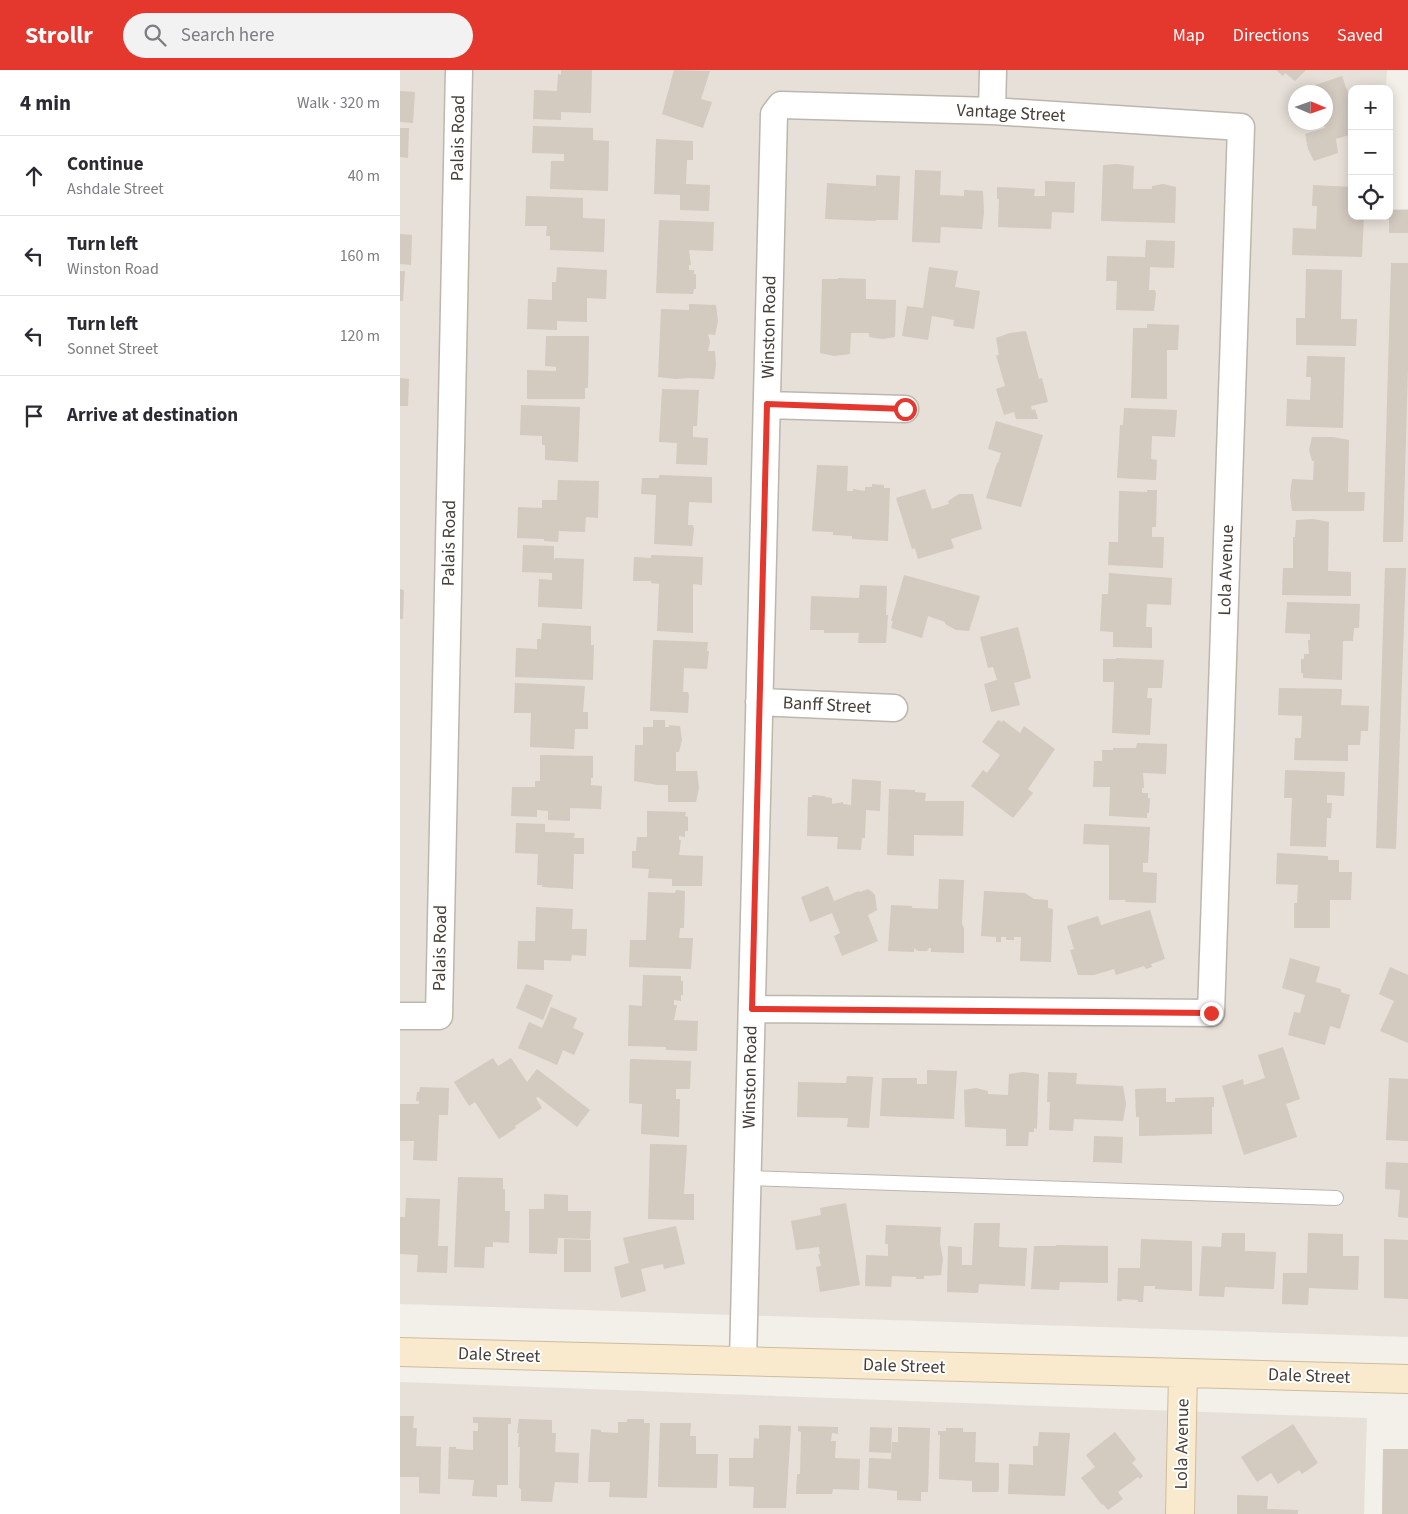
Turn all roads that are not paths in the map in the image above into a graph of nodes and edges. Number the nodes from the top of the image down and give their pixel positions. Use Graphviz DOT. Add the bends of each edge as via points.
graph roads {
  1 [pos="459,70"];
  2 [pos="994,70"];
  3 [pos="781,105"];
  4 [pos="992,111"];
  5 [pos="1241,127"];
  6 [pos="767,404"];
  7 [pos="905,409"];
  8 [pos="759,702"];
  9 [pos="894,708"];
  10 [pos="752,1009"];
  11 [pos="400,1016"];
  12 [pos="747,1178"];
  13 [pos="1336,1198"];
  14 [pos="400,1352"];
  15 [pos="743,1361"];
  16 [pos="1183,1373"];
  17 [pos="1408,1379"];
  18 [pos="1180,1514"];
  1 -- 11 [label="street, Palais Road" via="439,1016"];
  2 -- 4 [label="street"];
  3 -- 4 [label="street, Vantage Street"];
  3 -- 6 [label="street, Winston Road" via="774,114"];
  4 -- 5 [label="street, Vantage Street"];
  5 -- 10 [label="street, Lola Avenue" via="1211,1013"];
  6 -- 7 [label="street"];
  6 -- 8 [label="street, Winston Road"];
  8 -- 9 [label="street, Banff Street"];
  8 -- 10 [label="street, Winston Road"];
  10 -- 12 [label="street, Winston Road"];
  12 -- 13 [label="lane"];
  12 -- 15 [label="street, Winston Road"];
  14 -- 15 [label="street, Dale Street"];
  15 -- 16 [label="street, Dale Street"];
  16 -- 17 [label="street, Dale Street"];
  16 -- 18 [label="street, Lola Avenue"];
}
